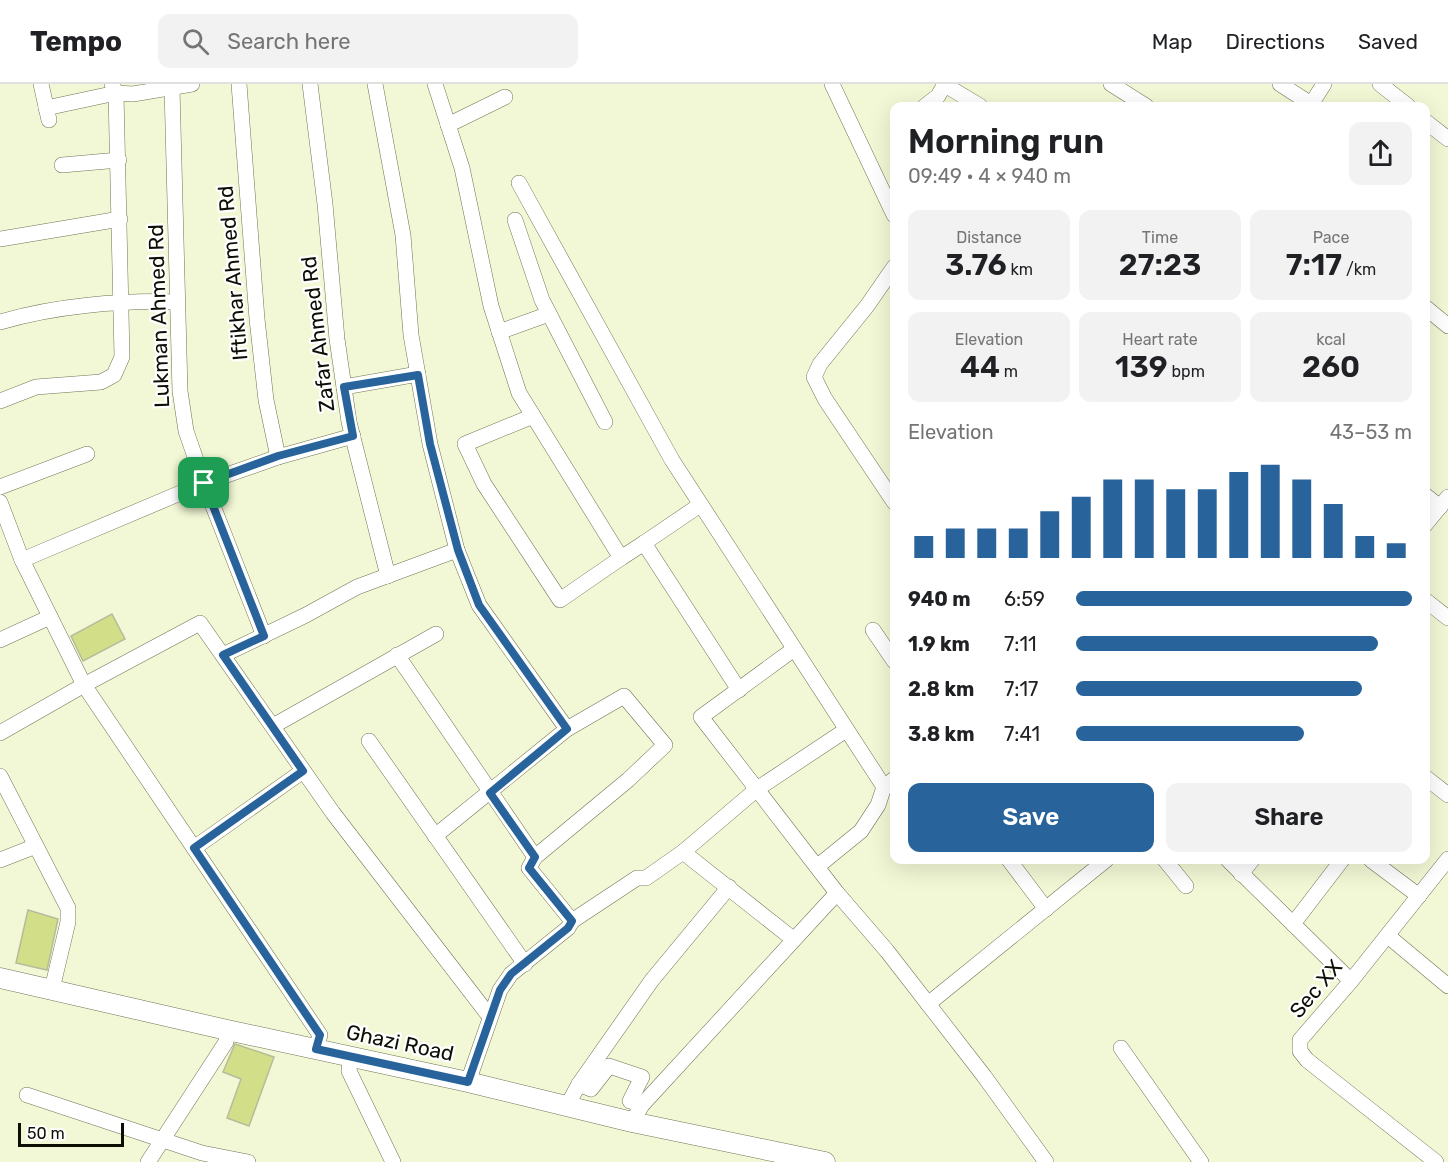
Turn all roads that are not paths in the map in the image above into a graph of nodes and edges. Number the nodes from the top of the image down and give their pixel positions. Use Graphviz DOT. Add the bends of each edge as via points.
graph roads {
  1 [pos="41,84"];
  2 [pos="192,84"];
  3 [pos="239,84"];
  4 [pos="310,84"];
  5 [pos="375,84"];
  6 [pos="435,84"];
  7 [pos="832,84"];
  8 [pos="945,84"];
  9 [pos="1111,84"];
  10 [pos="1280,84"];
  11 [pos="1324,84"];
  12 [pos="1380,84"];
  13 [pos="114,88"];
  14 [pos="151,88"];
  15 [pos="172,88"];
  16 [pos="505,97"];
  17 [pos="930,102"];
  18 [pos="974,102"];
  19 [pos="1140,102"];
  20 [pos="1307,102"];
  21 [pos="1313,102"];
  22 [pos="1403,102"];
  23 [pos="448,125"];
  24 [pos="1430,125"];
  25 [pos="1448,139"];
  26 [pos="118,160"];
  27 [pos="62,165"];
  28 [pos="519,183"];
  29 [pos="890,207"];
  30 [pos="120,219"];
  31 [pos="515,220"];
  32 [pos="0,239"];
  33 [pos="890,273"];
  34 [pos="177,302"];
  35 [pos="121,303"];
  36 [pos="1430,311"];
  37 [pos="549,314"];
  38 [pos="0,322"];
  39 [pos="1448,326"];
  40 [pos="499,332"];
  41 [pos="418,375"];
  42 [pos="344,387"];
  43 [pos="0,401"];
  44 [pos="533,416"];
  45 [pos="605,422"];
  46 [pos="353,436"];
  47 [pos="87,454"];
  48 [pos="278,456"];
  49 [pos="204,483"];
  50 [pos="0,487"];
  51 [pos="890,496"];
  52 [pos="0,502"];
  53 [pos="1444,502"];
  54 [pos="700,505"];
  55 [pos="1430,519"];
  56 [pos="644,543"];
  57 [pos="458,550"];
  58 [pos="621,558"];
  59 [pos="22,560"];
  60 [pos="388,576"];
  61 [pos="1430,604"];
  62 [pos="50,617"];
  63 [pos="1448,618"];
  64 [pos="873,630"];
  65 [pos="436,634"];
  66 [pos="264,636"];
  67 [pos="0,640"];
  68 [pos="794,649"];
  69 [pos="223,655"];
  70 [pos="397,655"];
  71 [pos="890,655"];
  72 [pos="84,685"];
  73 [pos="739,690"];
  74 [pos="273,726"];
  75 [pos="1,729"];
  76 [pos="567,729"];
  77 [pos="846,730"];
  78 [pos="369,741"];
  79 [pos="303,771"];
  80 [pos="0,776"];
  81 [pos="1430,781"];
  82 [pos="889,783"];
  83 [pos="757,789"];
  84 [pos="490,793"];
  85 [pos="1448,795"];
  86 [pos="435,836"];
  87 [pos="36,846"];
  88 [pos="194,848"];
  89 [pos="683,852"];
  90 [pos="535,857"];
  91 [pos="1448,859"];
  92 [pos="0,860"];
  93 [pos="1012,864"];
  94 [pos="1101,864"];
  95 [pos="1168,864"];
  96 [pos="1232,864"];
  97 [pos="1249,864"];
  98 [pos="1339,864"];
  99 [pos="1376,864"];
  100 [pos="818,867"];
  101 [pos="1241,874"];
  102 [pos="1186,886"];
  103 [pos="729,887"];
  104 [pos="837,893"];
  105 [pos="1419,896"];
  106 [pos="1046,909"];
  107 [pos="572,921"];
  108 [pos="1293,924"];
  109 [pos="1388,936"];
  110 [pos="793,939"];
  111 [pos="525,964"];
  112 [pos="0,978"];
  113 [pos="1351,981"];
  114 [pos="1448,986"];
  115 [pos="52,989"];
  116 [pos="928,1004"];
  117 [pos="490,1017"];
  118 [pos="227,1030"];
  119 [pos="1121,1048"];
  120 [pos="316,1049"];
  121 [pos="351,1057"];
  122 [pos="468,1082"];
  123 [pos="579,1084"];
  124 [pos="27,1095"];
  125 [pos="567,1106"];
  126 [pos="637,1114"];
  127 [pos="164,1140"];
  128 [pos="802,1159"];
  129 [pos="148,1162"];
  130 [pos="248,1162"];
  131 [pos="393,1162"];
  132 [pos="825,1162"];
  133 [pos="1046,1162"];
  134 [pos="1201,1162"];
  135 [pos="1436,1162"];
  1 -- 13 [label="street" via="47,114"];
  2 -- 15 [label="street"];
  3 -- 48 [label="street, Iftikhar Ahmed Rd" via="258,331 266,400"];
  4 -- 42 [label="street, Zafar Ahmed Rd"];
  5 -- 41 [label="street" via="404,235"];
  6 -- 23 [label="street"];
  7 -- 29 [label="street"];
  8 -- 17 [label="street"];
  8 -- 18 [label="street"];
  9 -- 19 [label="street"];
  10 -- 20 [label="street"];
  11 -- 21 [label="street"];
  12 -- 22 [label="street"];
  13 -- 14 [label="street" via="133,94"];
  13 -- 26 [label="street"];
  14 -- 15 [label="street"];
  15 -- 34 [label="street, Lukman Ahmed Rd"];
  16 -- 23 [label="street"];
  23 -- 40 [label="street" via="462,168"];
  24 -- 25 [label="street"];
  26 -- 27 [label="street"];
  26 -- 30 [label="street"];
  28 -- 54 [label="street"];
  30 -- 32 [label="street"];
  30 -- 35 [label="street"];
  31 -- 37 [label="street"];
  33 -- 51 [label="street" via="814,377"];
  34 -- 35 [label="street"];
  34 -- 49 [label="street, Lukman Ahmed Rd" via="180,391 186,431"];
  35 -- 38 [label="street"];
  35 -- 43 [label="street" via="122,357 114,375 101,382 36,387"];
  36 -- 39 [label="street"];
  37 -- 40 [label="street"];
  37 -- 45 [label="street"];
  40 -- 44 [label="street" via="519,393"];
  41 -- 42 [label="street"];
  41 -- 57 [label="street" via="430,444"];
  42 -- 46 [label="street, Zafar Ahmed Rd"];
  44 -- 58 [label="street"];
  44 -- 58 [label="street" via="465,444 484,484 560,600"];
  46 -- 48 [label="street"];
  46 -- 60 [label="street, Zafar Ahmed Rd"];
  47 -- 50 [label="street"];
  48 -- 49 [label="street"];
  49 -- 59 [label="street"];
  49 -- 66 [label="street, Lukman Ahmed Rd"];
  52 -- 59 [label="street"];
  53 -- 55 [label="street"];
  54 -- 56 [label="street"];
  54 -- 68 [label="street"];
  56 -- 58 [label="street"];
  56 -- 73 [label="street"];
  57 -- 60 [label="street"];
  57 -- 76 [label="street" via="479,605"];
  59 -- 62 [label="street"];
  60 -- 66 [label="street" via="357,587"];
  61 -- 63 [label="street"];
  62 -- 67 [label="street"];
  62 -- 72 [label="street"];
  64 -- 71 [label="street"];
  65 -- 70 [label="street"];
  66 -- 69 [label="street"];
  68 -- 73 [label="street"];
  68 -- 77 [label="street"];
  69 -- 72 [label="street" via="200,623"];
  69 -- 74 [label="street"];
  70 -- 74 [label="street"];
  70 -- 84 [label="street"];
  72 -- 75 [label="street"];
  72 -- 88 [label="street"];
  73 -- 83 [label="street" via="700,717"];
  74 -- 79 [label="street"];
  76 -- 84 [label="street"];
  76 -- 90 [label="street" via="624,696 665,745"];
  77 -- 82 [label="street"];
  77 -- 83 [label="street"];
  78 -- 86 [label="street"];
  79 -- 88 [label="street"];
  79 -- 117 [label="street"];
  80 -- 87 [label="street"];
  81 -- 85 [label="street"];
  82 -- 100 [label="street" via="861,831"];
  83 -- 89 [label="street"];
  83 -- 100 [label="street"];
  84 -- 86 [label="street"];
  84 -- 90 [label="street"];
  86 -- 111 [label="street"];
  87 -- 92 [label="street"];
  87 -- 115 [label="street" via="68,909"];
  88 -- 120 [label="street" via="320,1035"];
  89 -- 103 [label="street"];
  89 -- 107 [label="street"];
  90 -- 107 [label="street" via="529,868"];
  91 -- 105 [label="street, Sec XX"];
  93 -- 106 [label="street"];
  94 -- 106 [label="street"];
  95 -- 102 [label="street"];
  96 -- 101 [label="street"];
  97 -- 101 [label="street"];
  98 -- 108 [label="street"];
  99 -- 105 [label="street"];
  100 -- 104 [label="street"];
  101 -- 108 [label="street"];
  103 -- 110 [label="street"];
  103 -- 123 [label="street" via="652,980"];
  104 -- 110 [label="street"];
  104 -- 116 [label="street"];
  105 -- 109 [label="street, Sec XX"];
  106 -- 116 [label="street"];
  107 -- 111 [label="street"];
  108 -- 113 [label="street"];
  109 -- 113 [label="street, Sec XX"];
  109 -- 114 [label="street"];
  110 -- 126 [label="street"];
  111 -- 117 [label="street" via="511,974 500,990"];
  112 -- 115 [label="main road, Ghazi Road"];
  113 -- 135 [label="street, Sec XX" via="1300,1040 1300,1051"];
  115 -- 118 [label="main road, Ghazi Road"];
  116 -- 133 [label="street"];
  117 -- 122 [label="street"];
  118 -- 120 [label="main road, Ghazi Road"];
  118 -- 127 [label="street" via="226,1042"];
  119 -- 134 [label="street"];
  120 -- 121 [label="main road, Ghazi Road"];
  121 -- 122 [label="main road, Ghazi Road"];
  121 -- 131 [label="street" via="349,1071"];
  122 -- 125 [label="main road, Ghazi Road"];
  123 -- 125 [label="street"];
  123 -- 126 [label="street" via="591,1089 609,1066 642,1077 630,1101"];
  124 -- 127 [label="street"];
  125 -- 126 [label="main road, Ghazi Road"];
  126 -- 128 [label="main road, Ghazi Road"];
  127 -- 129 [label="street"];
  127 -- 130 [label="street"];
  128 -- 132 [label="main road, Ghazi Road"];
}
